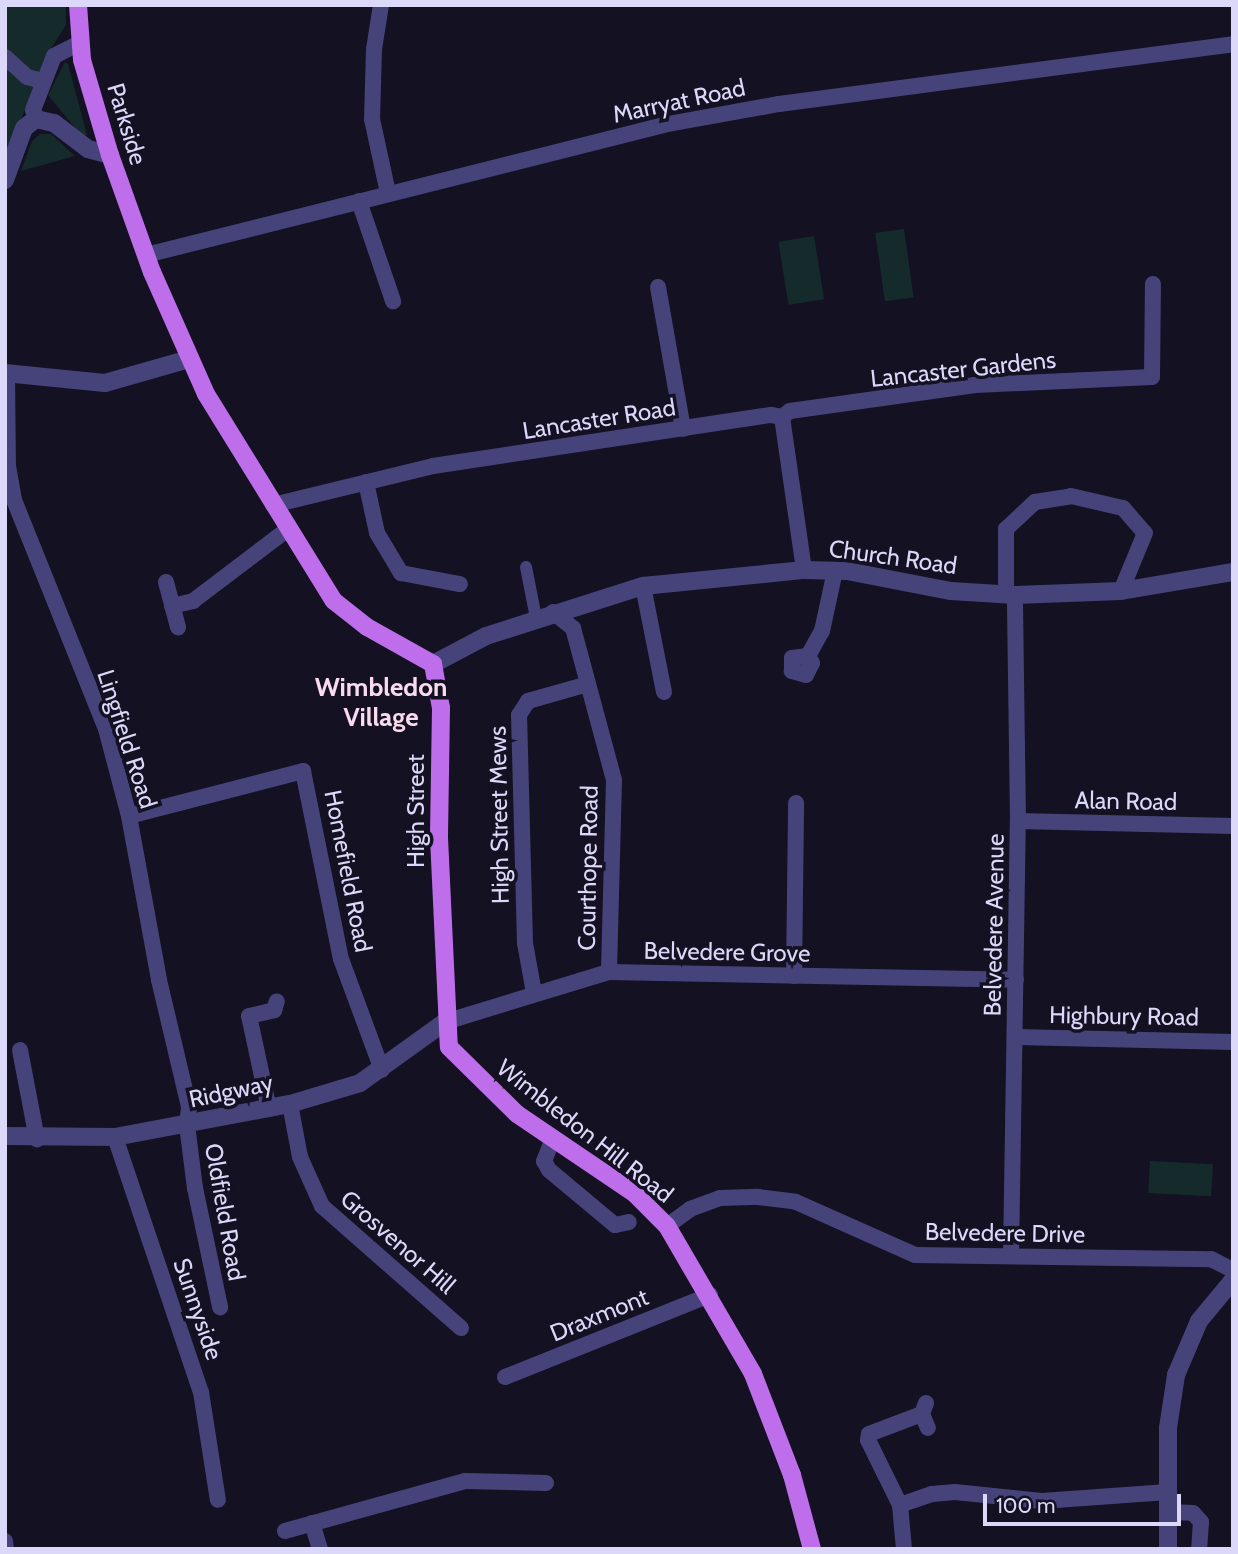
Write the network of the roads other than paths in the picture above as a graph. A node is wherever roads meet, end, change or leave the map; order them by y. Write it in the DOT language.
graph roads {
  1 [pos="78,5"];
  2 [pos="381,5"];
  3 [pos="79,43"];
  4 [pos="1233,44"];
  5 [pos="5,57"];
  6 [pos="43,81"];
  7 [pos="36,119"];
  8 [pos="110,155"];
  9 [pos="5,180"];
  10 [pos="388,193"];
  11 [pos="359,201"];
  12 [pos="146,255"];
  13 [pos="1153,284"];
  14 [pos="658,287"];
  15 [pos="393,300"];
  16 [pos="189,359"];
  17 [pos="6,374"];
  18 [pos="782,417"];
  19 [pos="683,429"];
  20 [pos="366,482"];
  21 [pos="273,505"];
  22 [pos="288,529"];
  23 [pos="526,567"];
  24 [pos="804,570"];
  25 [pos="835,571"];
  26 [pos="1233,572"];
  27 [pos="166,582"];
  28 [pos="460,584"];
  29 [pos="643,586"];
  30 [pos="1121,592"];
  31 [pos="1011,595"];
  32 [pos="172,606"];
  33 [pos="545,615"];
  34 [pos="178,627"];
  35 [pos="808,656"];
  36 [pos="433,664"];
  37 [pos="588,684"];
  38 [pos="664,692"];
  39 [pos="796,803"];
  40 [pos="129,816"];
  41 [pos="1018,821"];
  42 [pos="1233,826"];
  43 [pos="609,972"];
  44 [pos="794,976"];
  45 [pos="1016,981"];
  46 [pos="534,993"];
  47 [pos="277,1001"];
  48 [pos="445,1022"];
  49 [pos="1015,1037"];
  50 [pos="1233,1042"];
  51 [pos="20,1050"];
  52 [pos="382,1070"];
  53 [pos="290,1104"];
  54 [pos="269,1109"];
  55 [pos="187,1125"];
  56 [pos="5,1136"];
  57 [pos="115,1137"];
  58 [pos="553,1138"];
  59 [pos="37,1139"];
  60 [pos="629,1222"];
  61 [pos="667,1226"];
  62 [pos="1011,1256"];
  63 [pos="1233,1269"];
  64 [pos="1233,1280"];
  65 [pos="710,1296"];
  66 [pos="220,1307"];
  67 [pos="461,1328"];
  68 [pos="505,1377"];
  69 [pos="925,1415"];
  70 [pos="546,1483"];
  71 [pos="1168,1492"];
  72 [pos="218,1500"];
  73 [pos="900,1505"];
  74 [pos="1168,1512"];
  75 [pos="312,1524"];
  76 [pos="285,1531"];
  77 [pos="5,1541"];
  78 [pos="6,1549"];
  79 [pos="320,1549"];
  80 [pos="812,1549"];
  81 [pos="904,1549"];
  82 [pos="1168,1549"];
  83 [pos="1199,1549"];
  1 -- 3 [label="main road, Parkside"];
  2 -- 10 [label="street"];
  3 -- 6 [label="street"];
  3 -- 8 [label="main road, Parkside"];
  4 -- 10 [label="street, Marryat Road"];
  5 -- 6 [label="street"];
  6 -- 7 [label="street"];
  7 -- 8 [label="street"];
  7 -- 9 [label="street"];
  8 -- 12 [label="main road, Parkside"];
  10 -- 11 [label="street, Marryat Road"];
  11 -- 12 [label="street, Marryat Road"];
  11 -- 15 [label="street"];
  12 -- 16 [label="main road"];
  13 -- 18 [label="street, Lancaster Gardens"];
  14 -- 19 [label="street"];
  16 -- 17 [label="street"];
  16 -- 21 [label="main road"];
  17 -- 40 [label="street, Lingfield Road"];
  18 -- 19 [label="street, Lancaster Road"];
  18 -- 24 [label="street"];
  19 -- 20 [label="street, Lancaster Road"];
  20 -- 21 [label="street, Lancaster Road"];
  20 -- 28 [label="street"];
  21 -- 22 [label="main road"];
  22 -- 32 [label="street"];
  22 -- 36 [label="main road"];
  23 -- 33 [label="street"];
  24 -- 25 [label="street, Church Road"];
  24 -- 29 [label="street, Church Road"];
  25 -- 31 [label="street, Church Road"];
  25 -- 35 [label="street"];
  26 -- 30 [label="street, Church Road"];
  27 -- 32 [label="street"];
  29 -- 33 [label="street, Church Road"];
  29 -- 38 [label="street"];
  30 -- 31 [label="street, Church Road"];
  30 -- 31 [label="street"];
  31 -- 41 [label="street, Belvedere Avenue"];
  32 -- 34 [label="street"];
  33 -- 36 [label="street, Church Road"];
  33 -- 37 [label="street, Courthope Road"];
  36 -- 48 [label="main road, High Street"];
  37 -- 43 [label="street, Courthope Road"];
  37 -- 46 [label="street, High Street Mews"];
  39 -- 44 [label="street"];
  40 -- 52 [label="street, Homefield Road"];
  40 -- 55 [label="street, Lingfield Road"];
  41 -- 42 [label="street, Alan Road"];
  41 -- 45 [label="street, Belvedere Avenue"];
  43 -- 44 [label="street, Belvedere Grove"];
  43 -- 46 [label="street, Belvedere Grove"];
  44 -- 45 [label="street, Belvedere Grove"];
  45 -- 49 [label="street, Belvedere Avenue"];
  46 -- 48 [label="street, Belvedere Grove"];
  47 -- 54 [label="street"];
  48 -- 52 [label="street, Ridgway"];
  48 -- 58 [label="main road, Wimbledon Hill Road"];
  49 -- 50 [label="street, Highbury Road"];
  49 -- 62 [label="street, Belvedere Avenue"];
  51 -- 59 [label="street"];
  52 -- 53 [label="street, Ridgway"];
  53 -- 54 [label="street, Ridgway"];
  53 -- 67 [label="street, Grosvenor Hill"];
  54 -- 55 [label="street, Ridgway"];
  55 -- 57 [label="street, Ridgway"];
  55 -- 66 [label="street, Oldfield Road"];
  56 -- 59 [label="street, Ridgway"];
  57 -- 59 [label="street, Ridgway"];
  57 -- 72 [label="street, Sunnyside"];
  58 -- 60 [label="street"];
  58 -- 61 [label="main road, Wimbledon Hill Road"];
  61 -- 62 [label="street, Belvedere Drive"];
  61 -- 65 [label="main road, Wimbledon Hill Road"];
  62 -- 63 [label="street, Belvedere Drive"];
  64 -- 71 [label="street"];
  65 -- 68 [label="street, Draxmont"];
  65 -- 80 [label="main road, Wimbledon Hill Road"];
  69 -- 73 [label="street"];
  70 -- 75 [label="street"];
  71 -- 73 [label="street"];
  71 -- 74 [label="street"];
  73 -- 81 [label="street"];
  74 -- 82 [label="street"];
  74 -- 83 [label="street"];
  75 -- 76 [label="street"];
  75 -- 79 [label="street"];
  77 -- 78 [label="street"];
}
